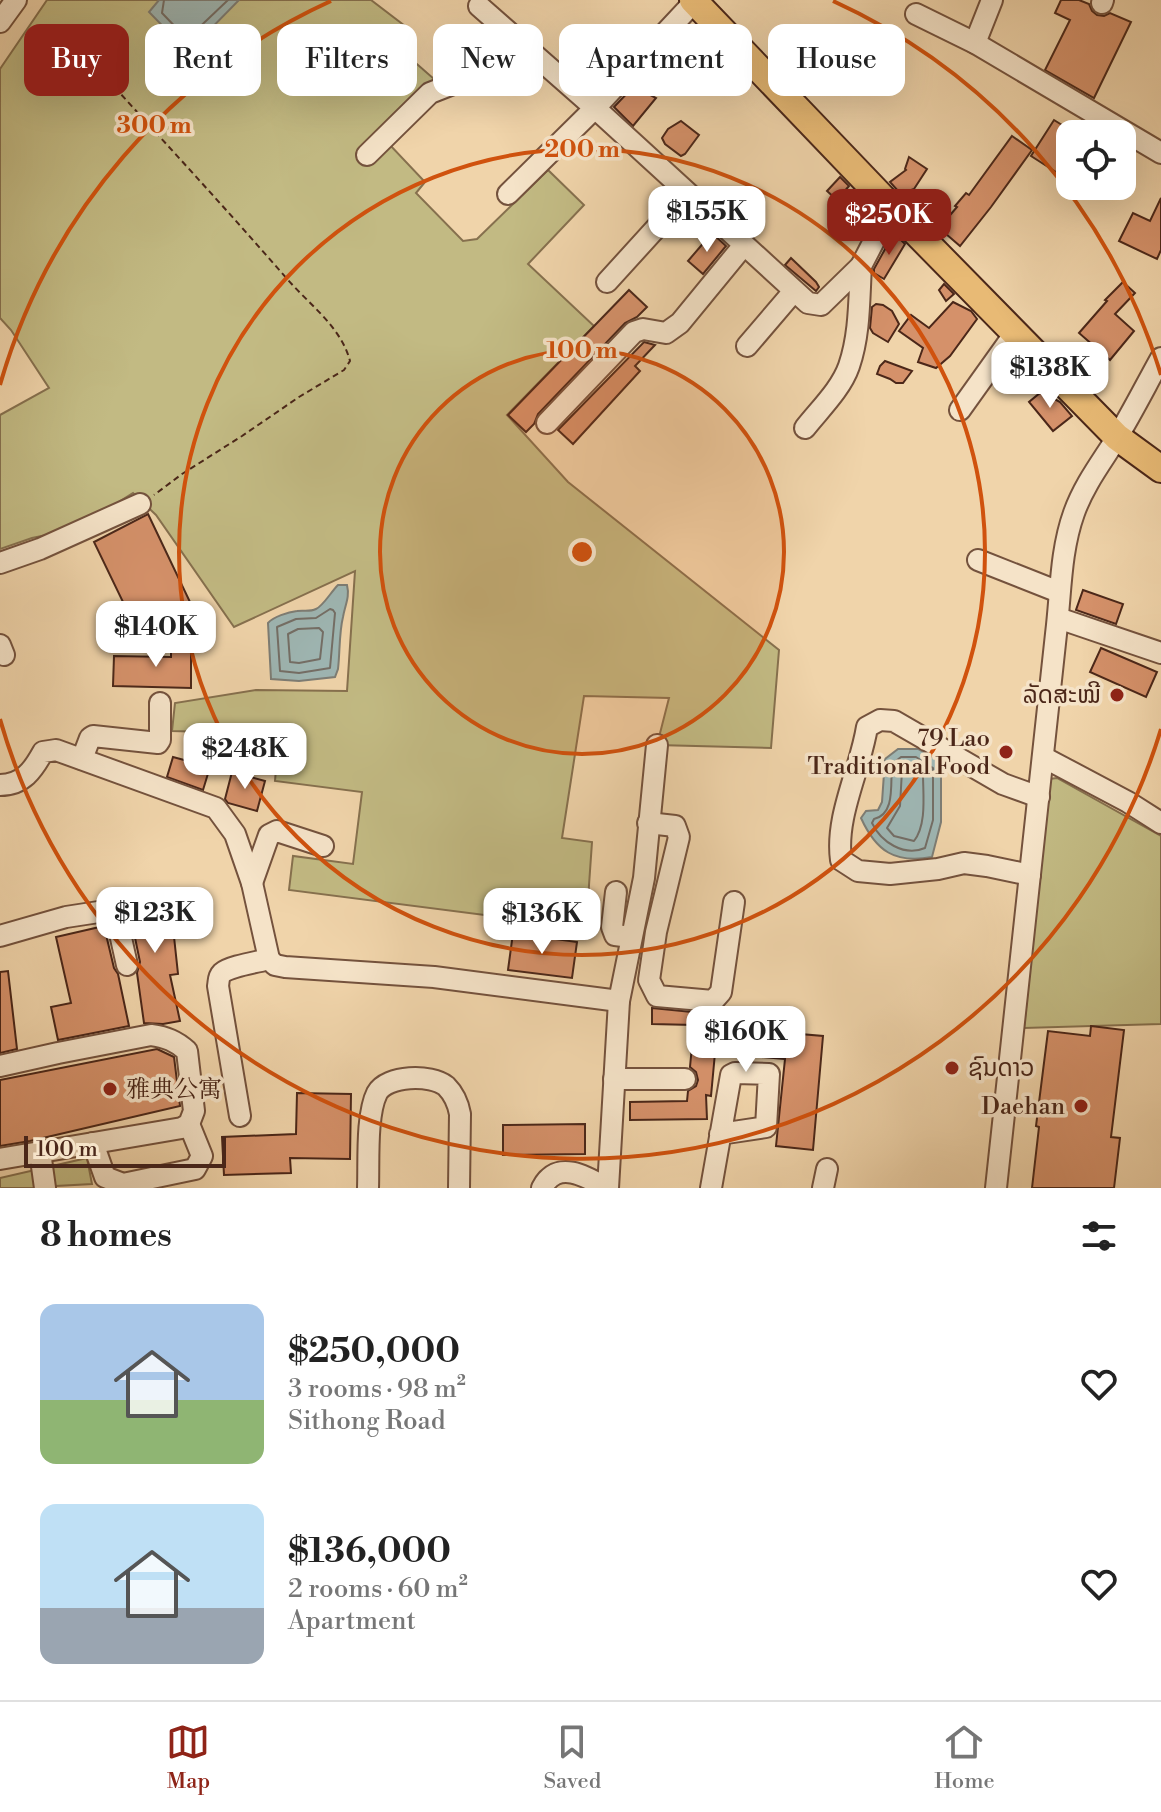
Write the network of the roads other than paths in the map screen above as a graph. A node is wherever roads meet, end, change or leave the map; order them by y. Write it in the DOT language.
graph roads {
  1 [pos="16,0"];
  2 [pos="695,0"];
  3 [pos="992,0"];
  4 [pos="479,6"];
  5 [pos="916,14"];
  6 [pos="0,22"];
  7 [pos="498,24"];
  8 [pos="975,43"];
  9 [pos="543,64"];
  10 [pos="433,92"];
  11 [pos="595,108"];
  12 [pos="1161,153"];
  13 [pos="367,155"];
  14 [pos="508,194"];
  15 [pos="687,194"];
  16 [pos="895,211"];
  17 [pos="744,245"];
  18 [pos="861,266"];
  19 [pos="607,282"];
  20 [pos="794,291"];
  21 [pos="1015,333"];
  22 [pos="747,346"];
  23 [pos="1161,358"];
  24 [pos="960,410"];
  25 [pos="547,423"];
  26 [pos="805,428"];
  27 [pos="1117,437"];
  28 [pos="1161,469"];
  29 [pos="140,504"];
  30 [pos="978,560"];
  31 [pos="0,563"];
  32 [pos="1059,592"];
  33 [pos="1057,626"];
  34 [pos="1161,653"];
  35 [pos="1161,662"];
  36 [pos="160,703"];
  37 [pos="657,745"];
  38 [pos="1043,757"];
  39 [pos="82,759"];
  40 [pos="0,785"];
  41 [pos="1039,797"];
  42 [pos="648,823"];
  43 [pos="1161,823"];
  44 [pos="323,846"];
  45 [pos="1030,875"];
  46 [pos="252,883"];
  47 [pos="616,892"];
  48 [pos="734,902"];
  49 [pos="0,936"];
  50 [pos="631,937"];
  51 [pos="269,959"];
  52 [pos="127,965"];
  53 [pos="619,1001"];
  54 [pos="0,1066"];
  55 [pos="614,1079"];
  56 [pos="685,1079"];
  57 [pos="240,1116"];
  58 [pos="189,1124"];
  59 [pos="720,1134"];
  60 [pos="93,1143"];
  61 [pos="40,1152"];
  62 [pos="0,1159"];
  63 [pos="45,1188"];
  64 [pos="368,1188"];
  65 [pos="459,1188"];
  66 [pos="542,1188"];
  67 [pos="607,1188"];
  68 [pos="711,1188"];
  69 [pos="996,1188"];
  1 -- 6 [label="street"];
  2 -- 11 [label="street"];
  2 -- 16 [label="main road"];
  3 -- 8 [label="street"];
  4 -- 7 [label="street"];
  5 -- 8 [label="street"];
  8 -- 12 [label="street"];
  9 -- 11 [label="street"];
  10 -- 13 [label="street"];
  11 -- 14 [label="street"];
  11 -- 15 [label="street"];
  15 -- 17 [label="street"];
  15 -- 19 [label="street"];
  16 -- 18 [label="street"];
  16 -- 21 [label="main road"];
  17 -- 20 [label="street"];
  17 -- 25 [label="street"];
  18 -- 20 [label="street"];
  18 -- 26 [label="street"];
  20 -- 22 [label="street"];
  21 -- 24 [label="street"];
  21 -- 27 [label="main road"];
  23 -- 27 [label="street"];
  27 -- 28 [label="main road"];
  27 -- 32 [label="street"];
  29 -- 31 [label="street"];
  30 -- 32 [label="street"];
  32 -- 33 [label="street"];
  33 -- 34 [label="street"];
  33 -- 35 [label="street"];
  33 -- 38 [label="street"];
  36 -- 39 [label="street"];
  37 -- 42 [label="street"];
  38 -- 41 [label="street"];
  38 -- 43 [label="street"];
  39 -- 40 [label="street"];
  39 -- 46 [label="street"];
  41 -- 45 [label="street"];
  41 -- 45 [label="street"];
  42 -- 48 [label="street"];
  42 -- 50 [label="street"];
  44 -- 46 [label="street"];
  45 -- 69 [label="street"];
  46 -- 51 [label="street"];
  47 -- 50 [label="street"];
  49 -- 52 [label="street"];
  50 -- 53 [label="street"];
  51 -- 53 [label="street"];
  51 -- 57 [label="street"];
  53 -- 55 [label="street"];
  54 -- 58 [label="street"];
  55 -- 56 [label="street"];
  55 -- 67 [label="street"];
  58 -- 60 [label="street"];
  58 -- 60 [label="street"];
  59 -- 68 [label="street"];
  60 -- 61 [label="street"];
  61 -- 62 [label="street"];
  61 -- 63 [label="street"];
  64 -- 65 [label="street"];
  66 -- 67 [label="street"];
}
